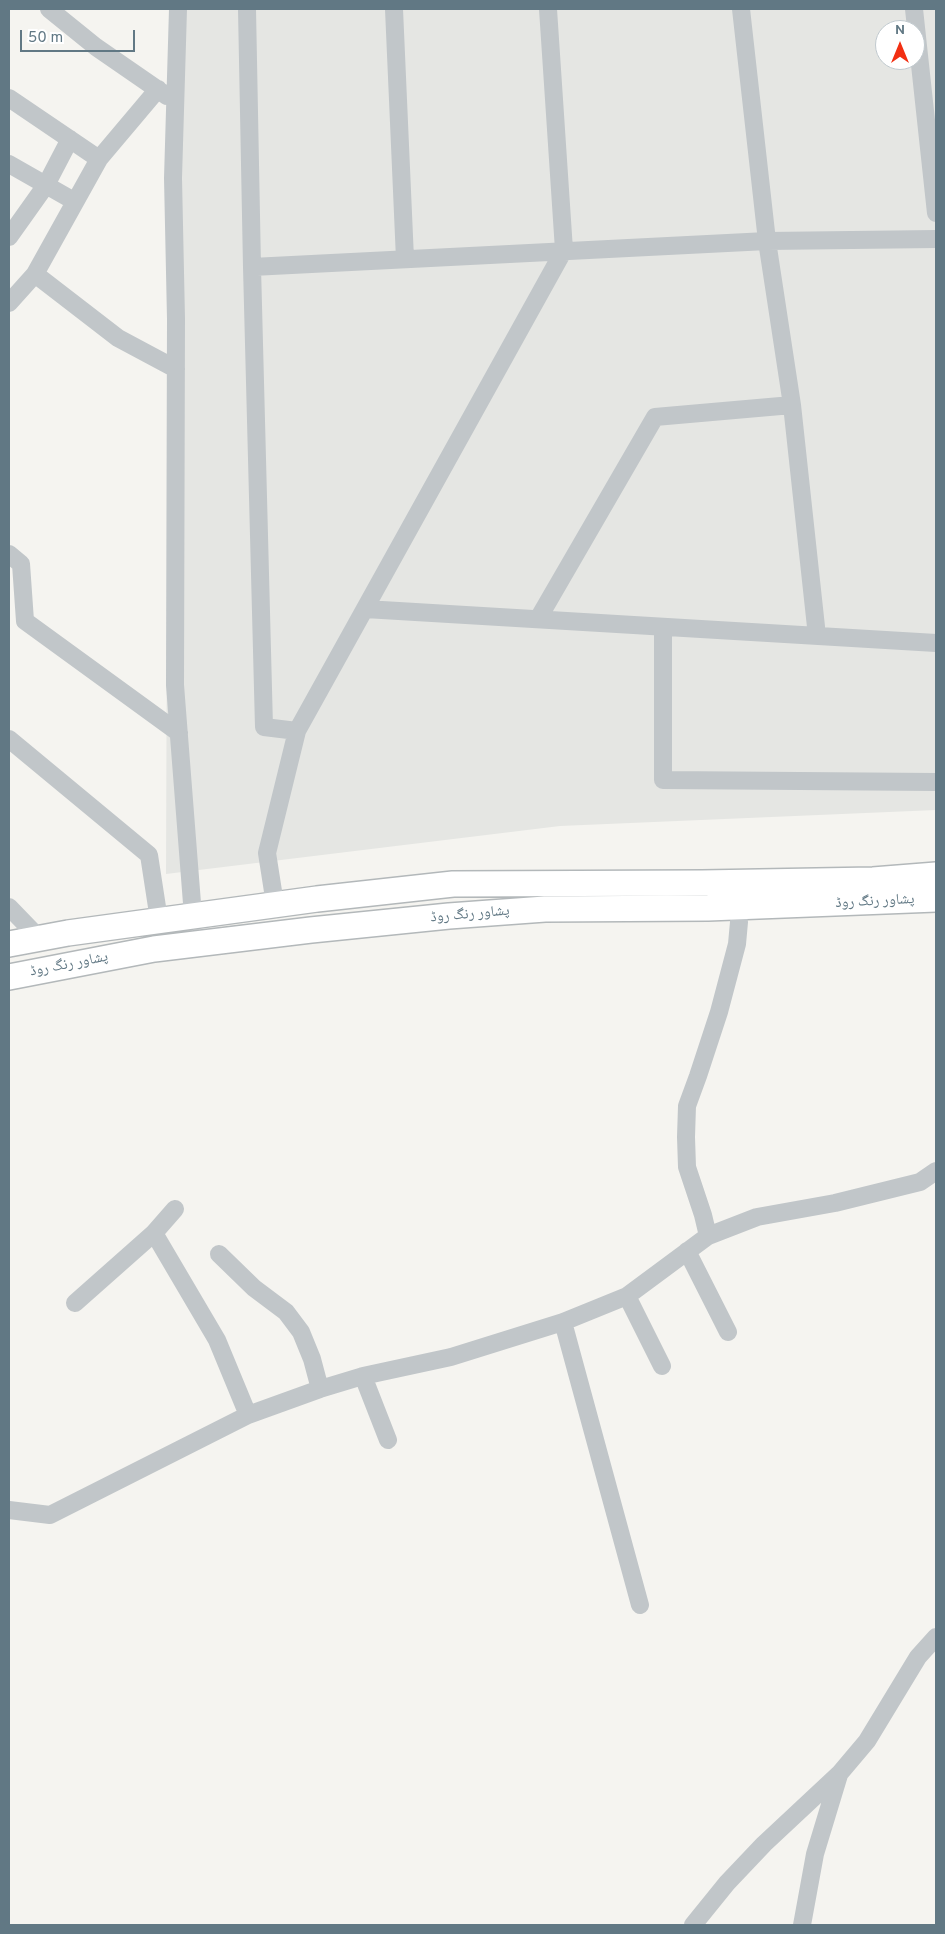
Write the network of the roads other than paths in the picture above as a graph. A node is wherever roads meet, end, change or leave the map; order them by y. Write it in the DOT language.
graph roads {
  1 [pos="49,9"];
  2 [pos="178,9"];
  3 [pos="247,9"];
  4 [pos="394,9"];
  5 [pos="548,9"];
  6 [pos="741,9"];
  7 [pos="914,9"];
  8 [pos="158,89"];
  9 [pos="9,98"];
  10 [pos="175,102"];
  11 [pos="70,139"];
  12 [pos="99,159"];
  13 [pos="9,164"];
  14 [pos="46,185"];
  15 [pos="74,201"];
  16 [pos="936,213"];
  17 [pos="9,237"];
  18 [pos="936,239"];
  19 [pos="767,241"];
  20 [pos="564,250"];
  21 [pos="405,259"];
  22 [pos="252,267"];
  23 [pos="35,274"];
  24 [pos="9,303"];
  25 [pos="176,369"];
  26 [pos="792,405"];
  27 [pos="9,554"];
  28 [pos="365,609"];
  29 [pos="538,619"];
  30 [pos="663,627"];
  31 [pos="817,636"];
  32 [pos="936,643"];
  33 [pos="298,731"];
  34 [pos="179,733"];
  35 [pos="9,739"];
  36 [pos="936,782"];
  37 [pos="936,859"];
  38 [pos="936,875"];
  39 [pos="702,883"];
  40 [pos="872,891"];
  41 [pos="936,899"];
  42 [pos="275,904"];
  43 [pos="9,908"];
  44 [pos="708,908"];
  45 [pos="936,915"];
  46 [pos="193,916"];
  47 [pos="159,920"];
  48 [pos="739,922"];
  49 [pos="39,938"];
  50 [pos="9,944"];
  51 [pos="9,977"];
  52 [pos="936,1171"];
  53 [pos="175,1209"];
  54 [pos="154,1233"];
  55 [pos="708,1236"];
  56 [pos="687,1251"];
  57 [pos="219,1254"];
  58 [pos="627,1296"];
  59 [pos="75,1303"];
  60 [pos="563,1322"];
  61 [pos="728,1332"];
  62 [pos="662,1366"];
  63 [pos="363,1376"];
  64 [pos="320,1389"];
  65 [pos="248,1415"];
  66 [pos="388,1440"];
  67 [pos="9,1510"];
  68 [pos="640,1605"];
  69 [pos="936,1637"];
  70 [pos="840,1772"];
  71 [pos="693,1925"];
  72 [pos="802,1925"];
  1 -- 8 [label="street"];
  2 -- 10 [label="street"];
  3 -- 22 [label="street"];
  4 -- 21 [label="street"];
  5 -- 20 [label="street"];
  6 -- 19 [label="street"];
  7 -- 16 [label="street"];
  8 -- 10 [label="street"];
  8 -- 12 [label="street"];
  9 -- 11 [label="street"];
  10 -- 25 [label="street"];
  11 -- 12 [label="street"];
  11 -- 14 [label="street"];
  12 -- 15 [label="street"];
  13 -- 14 [label="street"];
  14 -- 15 [label="street"];
  14 -- 17 [label="street"];
  15 -- 23 [label="street"];
  18 -- 19 [label="street"];
  19 -- 20 [label="street"];
  19 -- 26 [label="street"];
  20 -- 21 [label="street"];
  20 -- 28 [label="street"];
  21 -- 22 [label="street"];
  22 -- 33 [label="street"];
  23 -- 24 [label="street"];
  23 -- 25 [label="street"];
  25 -- 34 [label="street"];
  26 -- 29 [label="street"];
  26 -- 31 [label="street"];
  27 -- 34 [label="street"];
  28 -- 29 [label="street"];
  28 -- 33 [label="street"];
  29 -- 30 [label="street"];
  30 -- 31 [label="street"];
  30 -- 36 [label="street"];
  31 -- 32 [label="street"];
  33 -- 42 [label="street"];
  34 -- 46 [label="street"];
  35 -- 47 [label="street"];
  37 -- 39 [label="highway"];
  38 -- 40 [label="highway, پشاور رنگ روڈ"];
  39 -- 40 [label="highway, پشاور رنگ روڈ"];
  39 -- 42 [label="highway, پشاور رنگ روڈ"];
  40 -- 41 [label="highway, پشاور رنگ روڈ"];
  40 -- 44 [label="highway, پشاور رنگ روڈ"];
  42 -- 46 [label="highway, پشاور رنگ روڈ"];
  43 -- 49 [label="street"];
  44 -- 48 [label="highway"];
  44 -- 51 [label="highway, پشاور رنگ روڈ"];
  45 -- 48 [label="highway"];
  46 -- 47 [label="highway, پشاور رنگ روڈ"];
  47 -- 49 [label="highway, پشاور رنگ روڈ"];
  48 -- 55 [label="street"];
  49 -- 50 [label="highway, پشاور رنگ روڈ"];
  52 -- 55 [label="street"];
  53 -- 54 [label="street"];
  54 -- 59 [label="street"];
  54 -- 65 [label="street"];
  55 -- 56 [label="street"];
  56 -- 58 [label="street"];
  56 -- 61 [label="street"];
  57 -- 64 [label="street"];
  58 -- 60 [label="street"];
  58 -- 62 [label="street"];
  60 -- 63 [label="street"];
  60 -- 68 [label="street"];
  63 -- 64 [label="street"];
  63 -- 66 [label="street"];
  64 -- 65 [label="street"];
  65 -- 67 [label="street"];
  69 -- 70 [label="street"];
  70 -- 71 [label="street"];
  70 -- 72 [label="street"];
}
